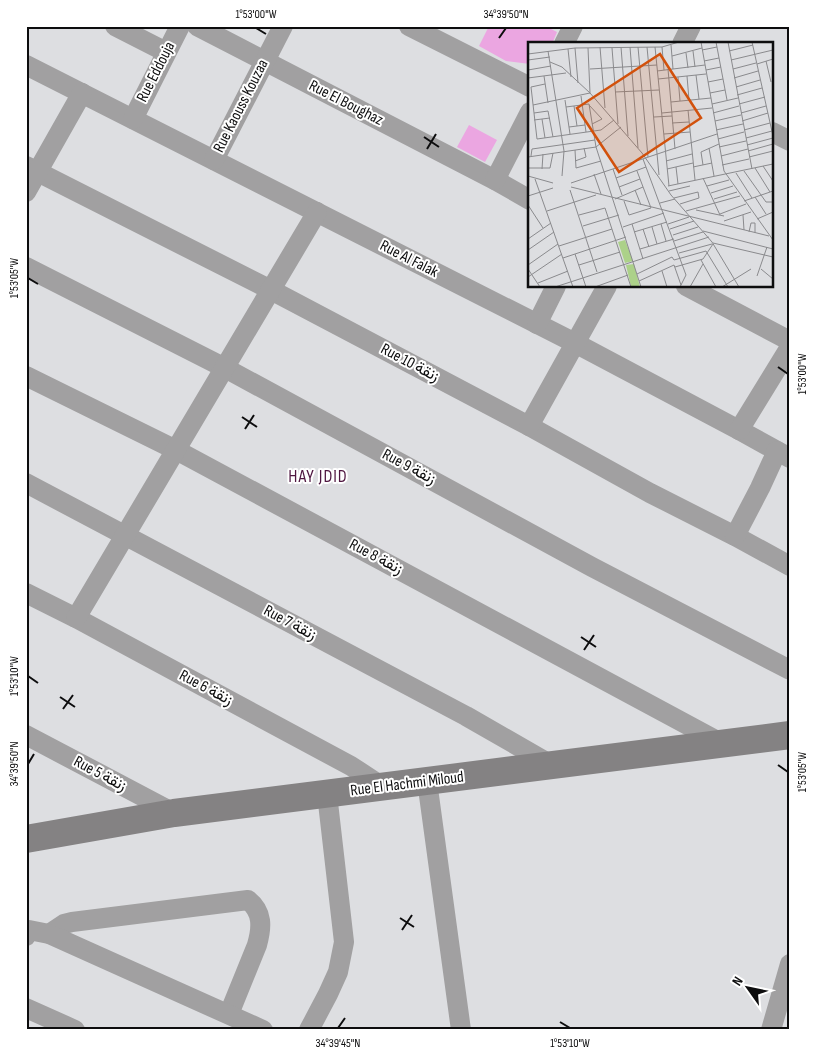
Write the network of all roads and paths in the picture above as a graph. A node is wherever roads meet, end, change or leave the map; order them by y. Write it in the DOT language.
graph roads {
  1 [pos="115,26"];
  2 [pos="180,26"];
  3 [pos="197,26"];
  4 [pos="283,26"];
  5 [pos="409,26"];
  6 [pos="573,26"];
  7 [pos="691,26"];
  8 [pos="565,42"];
  9 [pos="683,42"];
  10 [pos="166,52"];
  11 [pos="265,61"];
  12 [pos="26,64"];
  13 [pos="528,86"];
  14 [pos="82,93"];
  15 [pos="528,116"];
  16 [pos="133,119"];
  17 [pos="214,160"];
  18 [pos="32,169"];
  19 [pos="495,180"];
  20 [pos="26,192"];
  21 [pos="528,199"];
  22 [pos="317,212"];
  23 [pos="26,267"];
  24 [pos="555,288"];
  25 [pos="606,288"];
  26 [pos="693,288"];
  27 [pos="271,290"];
  28 [pos="537,324"];
  29 [pos="790,340"];
  30 [pos="574,344"];
  31 [pos="790,348"];
  32 [pos="225,368"];
  33 [pos="26,376"];
  34 [pos="529,426"];
  35 [pos="739,430"];
  36 [pos="176,450"];
  37 [pos="783,455"];
  38 [pos="26,482"];
  39 [pos="126,535"];
  40 [pos="735,536"];
  41 [pos="790,566"];
  42 [pos="26,593"];
  43 [pos="76,618"];
  44 [pos="790,670"];
  45 [pos="26,735"];
  46 [pos="790,735"];
  47 [pos="723,744"];
  48 [pos="553,766"];
  49 [pos="428,780"];
  50 [pos="383,787"];
  51 [pos="327,794"];
  52 [pos="174,813"];
  53 [pos="26,839"];
  54 [pos="48,934"];
  55 [pos="26,936"];
  56 [pos="790,964"];
  57 [pos="26,1008"];
  58 [pos="229,1014"];
  59 [pos="75,1030"];
  60 [pos="263,1030"];
  61 [pos="309,1030"];
  62 [pos="461,1030"];
  63 [pos="771,1030"];
  1 -- 10 [label="street"];
  2 -- 10 [label="street, Rue Eddouja"];
  3 -- 11 [label="street, Rue El Boughaz"];
  4 -- 11 [label="street, Rue Kaouss Kouzaa"];
  5 -- 13 [label="street"];
  6 -- 8 [label="street"];
  7 -- 9 [label="street"];
  10 -- 16 [label="street, Rue Eddouja"];
  11 -- 17 [label="street, Rue Kaouss Kouzaa"];
  11 -- 19 [label="street, Rue El Boughaz"];
  12 -- 14 [label="street, Rue Al Falak"];
  14 -- 16 [label="street, Rue Al Falak"];
  14 -- 18 [label="street"];
  15 -- 19 [label="street"];
  16 -- 17 [label="street, Rue Al Falak"];
  17 -- 22 [label="street, Rue Al Falak"];
  18 -- 20 [label="street"];
  18 -- 27 [label="street, Rue 10 زنقة"];
  19 -- 21 [label="street, Rue El Boughaz"];
  22 -- 27 [label="street"];
  22 -- 28 [label="street, Rue Al Falak"];
  23 -- 32 [label="street, Rue 9 زنقة"];
  24 -- 28 [label="street"];
  25 -- 30 [label="street"];
  26 -- 29 [label="street"];
  27 -- 32 [label="street"];
  27 -- 34 [label="street, Rue 10 زنقة"];
  28 -- 30 [label="street, Rue Al Falak"];
  30 -- 34 [label="street"];
  30 -- 35 [label="street, Rue Al Falak"];
  31 -- 35 [label="street"];
  32 -- 36 [label="street"];
  32 -- 44 [label="street, Rue 9 زنقة"];
  33 -- 36 [label="street, Rue 8 زنقة"];
  34 -- 40 [label="street, Rue 10 زنقة"];
  35 -- 37 [label="street, Rue Al Falak"];
  36 -- 39 [label="street"];
  36 -- 47 [label="street, Rue 8 زنقة"];
  37 -- 40 [label="street"];
  38 -- 39 [label="street, Rue 7 زنقة"];
  39 -- 43 [label="street"];
  39 -- 48 [label="street, Rue 7 زنقة"];
  40 -- 41 [label="street, Rue 10 زنقة"];
  42 -- 43 [label="street, Rue 6 زنقة"];
  43 -- 50 [label="street, Rue 6 زنقة"];
  45 -- 52 [label="street, Rue 5 زنقة"];
  46 -- 47 [label="street, Rue El Hachmi Miloud"];
  47 -- 48 [label="street, Rue El Hachmi Miloud"];
  48 -- 49 [label="street, Rue El Hachmi Miloud"];
  49 -- 50 [label="street, Rue El Hachmi Miloud"];
  49 -- 62 [label="street"];
  50 -- 51 [label="street, Rue El Hachmi Miloud"];
  51 -- 52 [label="street, Rue El Hachmi Miloud"];
  51 -- 61 [label="street"];
  52 -- 53 [label="street, Rue El Hachmi Miloud"];
  54 -- 55 [label="street"];
  54 -- 58 [label="street"];
  54 -- 58 [label="street"];
  56 -- 63 [label="street"];
  57 -- 59 [label="street"];
  58 -- 60 [label="street"];
}
